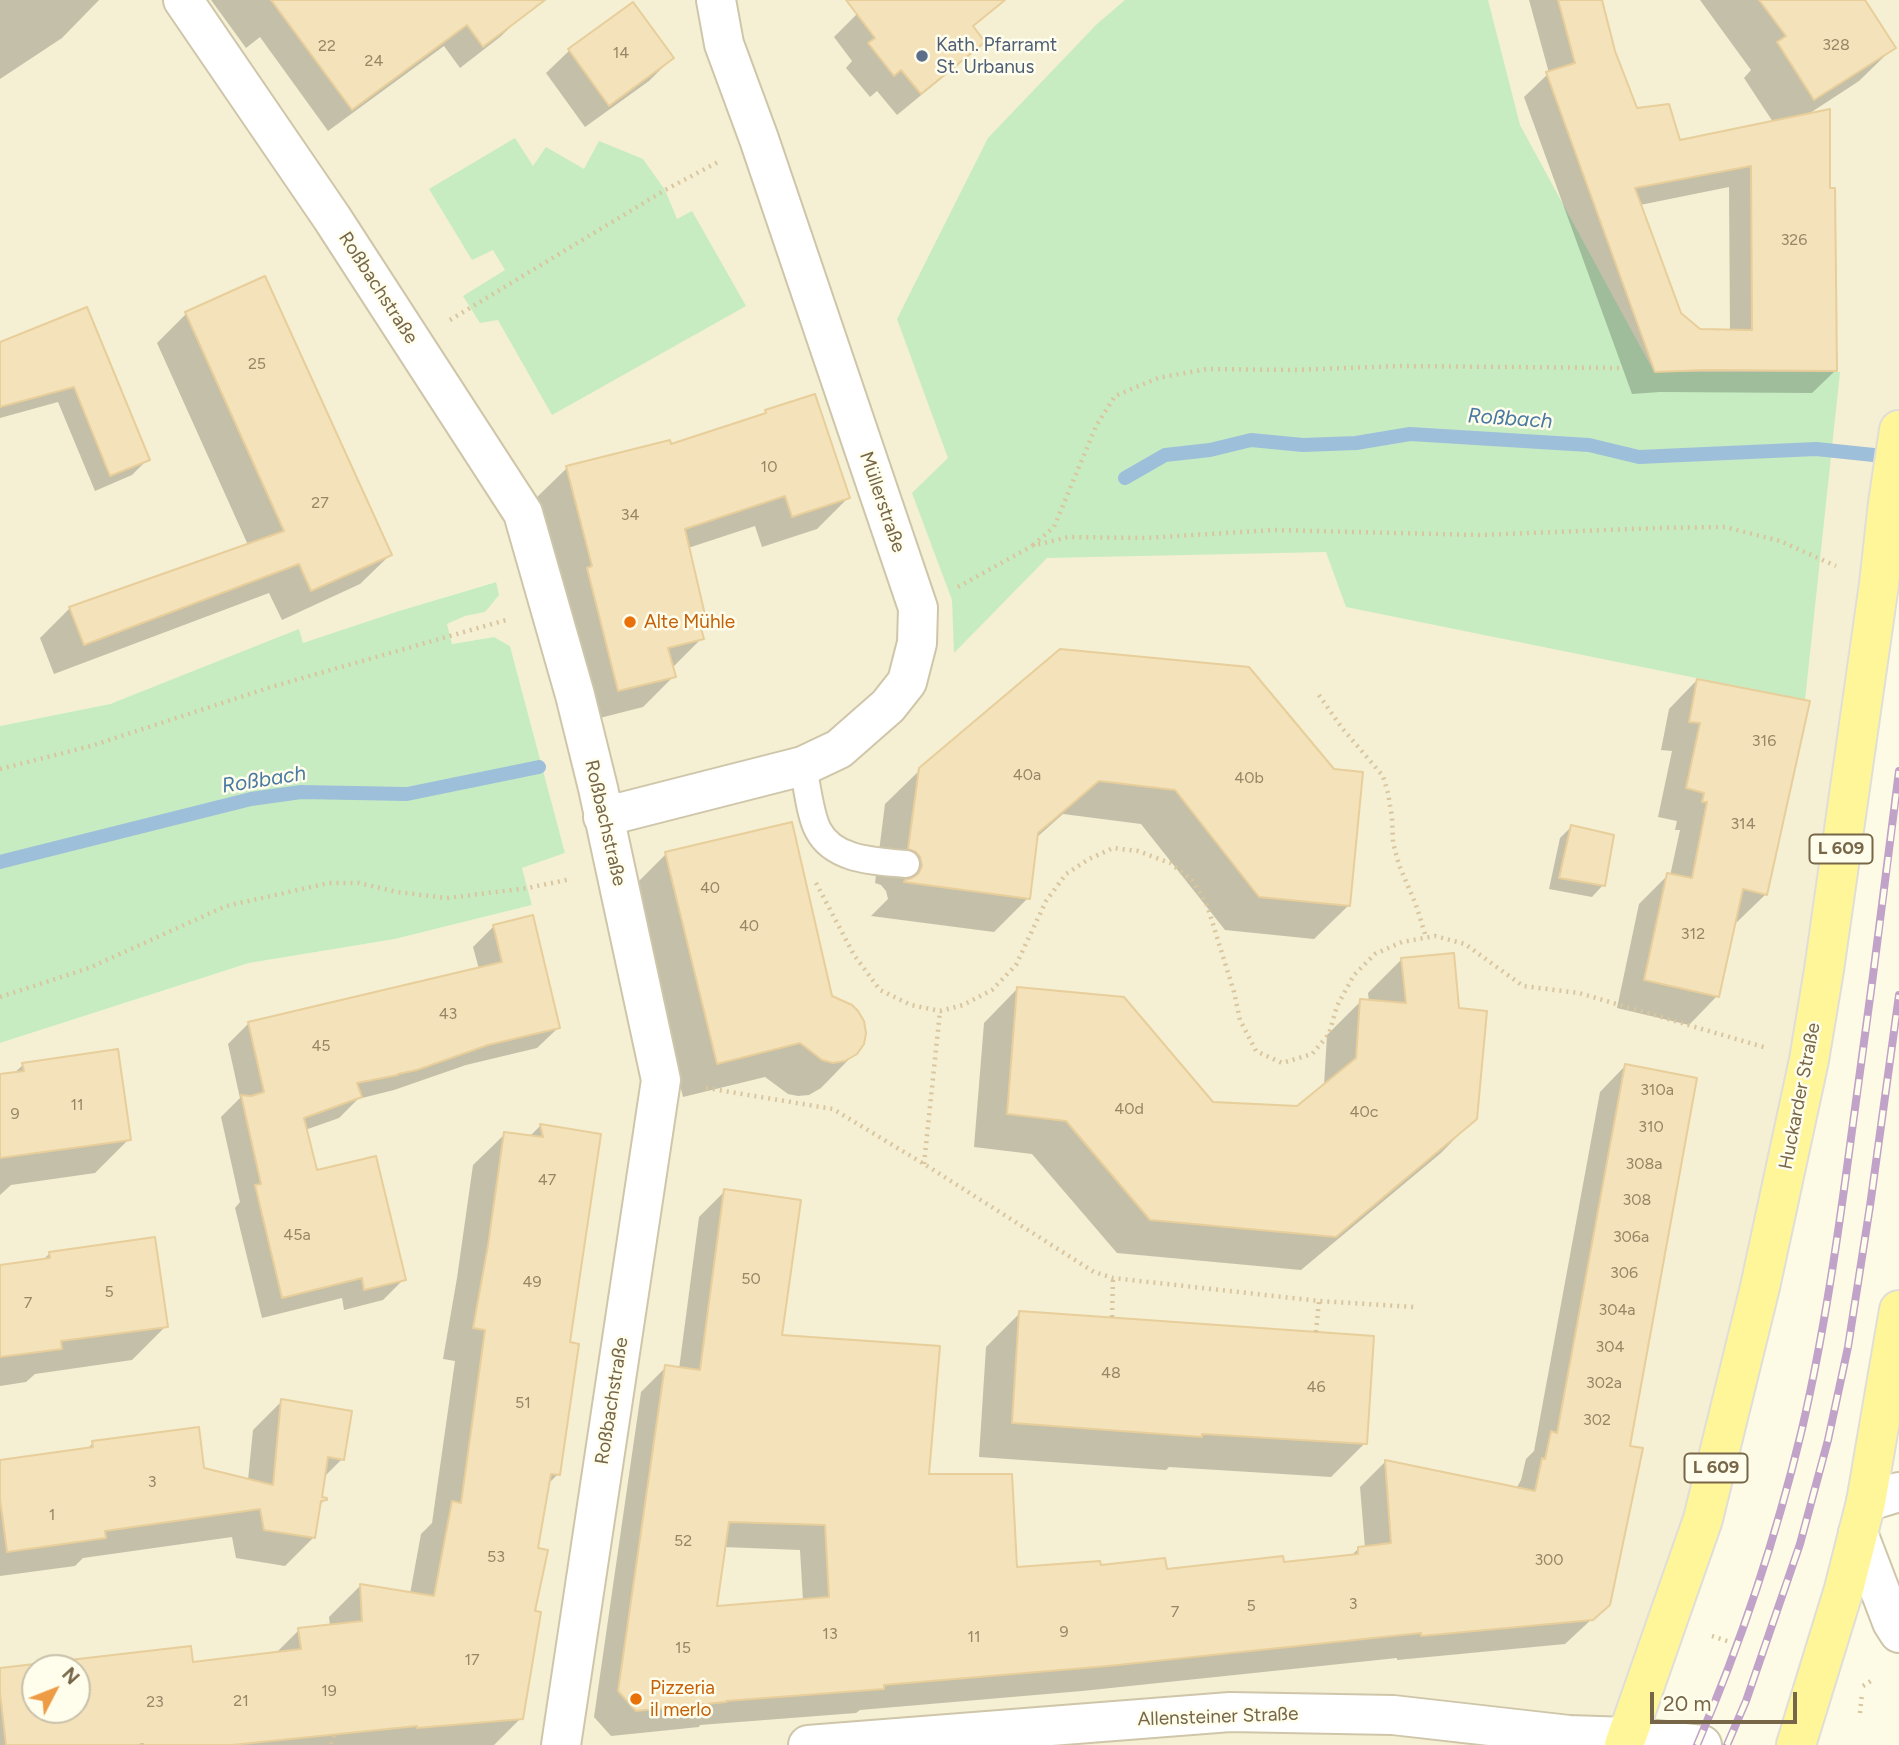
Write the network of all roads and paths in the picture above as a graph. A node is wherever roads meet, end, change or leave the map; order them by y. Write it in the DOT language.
graph roads {
  1 [pos="183,0"];
  2 [pos="716,0"];
  3 [pos="727,156"];
  4 [pos="447,322"];
  5 [pos="1621,368"];
  6 [pos="1899,430"];
  7 [pos="1032,545"];
  8 [pos="1879,584"];
  9 [pos="918,608"];
  10 [pos="551,609"];
  11 [pos="1318,695"];
  12 [pos="803,766"];
  13 [pos="0,769"];
  14 [pos="604,817"];
  15 [pos="906,864"];
  16 [pos="615,870"];
  17 [pos="815,880"];
  18 [pos="1426,937"];
  19 [pos="0,997"];
  20 [pos="940,1011"];
  21 [pos="1809,1060"];
  22 [pos="661,1080"];
  23 [pos="924,1164"];
  24 [pos="1113,1278"];
  25 [pos="1319,1301"];
  26 [pos="1414,1307"];
  27 [pos="1899,1310"];
  28 [pos="1112,1317"];
  29 [pos="1316,1332"];
  30 [pos="1874,1509"];
  31 [pos="1899,1633"];
  32 [pos="1712,1636"];
  33 [pos="1730,1642"];
  34 [pos="1874,1679"];
  35 [pos="1860,1713"];
  36 [pos="334,1735"];
  37 [pos="1626,1741"];
  38 [pos="331,1744"];
  39 [pos="561,1745"];
  40 [pos="808,1745"];
  41 [pos="1702,1745"];
  42 [pos="1796,1745"];
  1 -- 10 [label="street, Roßbachstraße"];
  2 -- 9 [label="street, Müllerstraße"];
  3 -- 4 [label="path"];
  5 -- 7 [label="path"];
  6 -- 8 [label="main road, Huckarder Straße / L 609"];
  7 -- 8 [label="path"];
  7 -- 9 [label="path"];
  8 -- 21 [label="main road, Huckarder Straße / L 609"];
  9 -- 12 [label="street, Müllerstraße"];
  10 -- 13 [label="path"];
  10 -- 14 [label="street, Roßbachstraße"];
  11 -- 18 [label="path"];
  12 -- 14 [label="street, Müllerstraße"];
  12 -- 15 [label="lane"];
  14 -- 16 [label="street, Roßbachstraße"];
  16 -- 19 [label="path"];
  16 -- 22 [label="street, Roßbachstraße"];
  17 -- 20 [label="path"];
  18 -- 20 [label="path"];
  18 -- 21 [label="path"];
  20 -- 23 [label="path"];
  21 -- 37 [label="main road, Huckarder Straße / L 609"];
  22 -- 23 [label="path"];
  22 -- 39 [label="street, Roßbachstraße"];
  23 -- 24 [label="path"];
  24 -- 25 [label="path"];
  24 -- 28 [label="path"];
  25 -- 26 [label="path"];
  25 -- 29 [label="path"];
  27 -- 30 [label="main road"];
  30 -- 31 [label="street"];
  30 -- 42 [label="main road"];
  32 -- 33 [label="path"];
  34 -- 35 [label="path"];
  36 -- 38 [label="path"];
  37 -- 40 [label="street, Allensteiner Straße"];
  37 -- 41 [label="street, Allensteiner Straße"];
}
